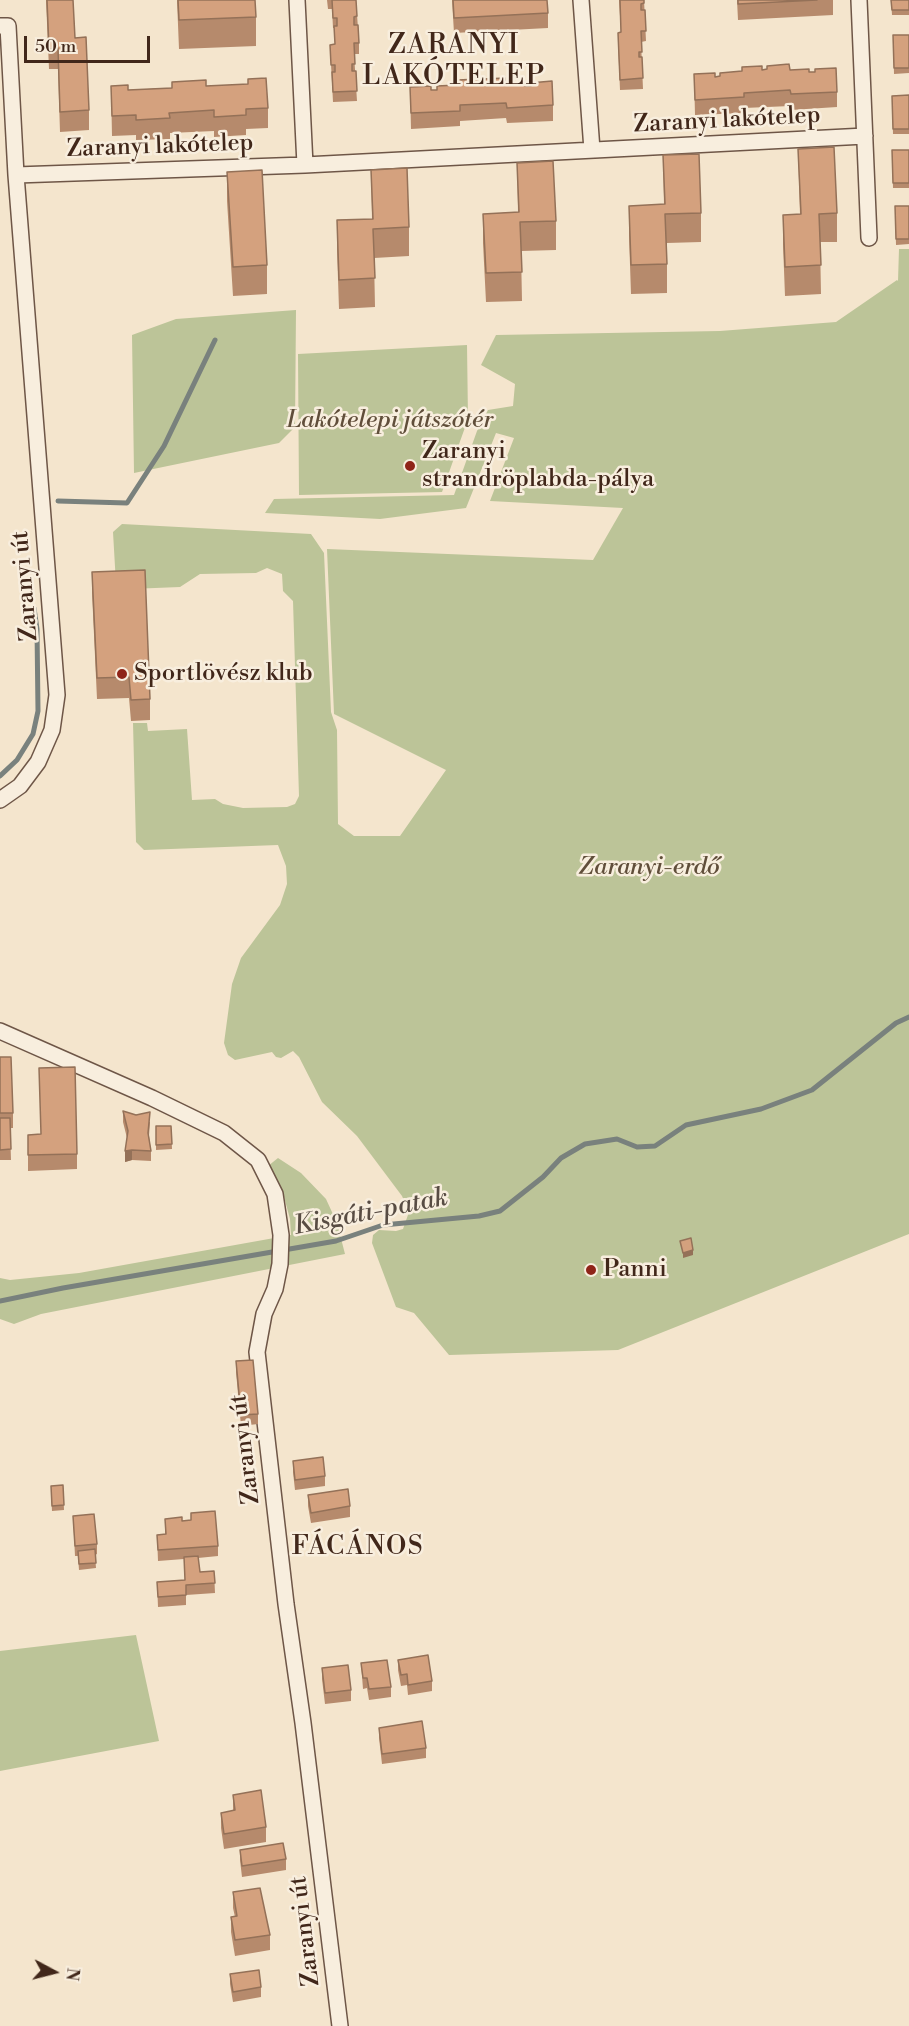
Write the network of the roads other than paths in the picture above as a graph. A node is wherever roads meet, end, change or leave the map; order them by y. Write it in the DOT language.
graph roads {
  1 [pos="297,0"];
  2 [pos="581,0"];
  3 [pos="859,0"];
  4 [pos="4,26"];
  5 [pos="865,136"];
  6 [pos="592,150"];
  7 [pos="305,165"];
  8 [pos="16,175"];
  9 [pos="869,238"];
  10 [pos="0,800"];
  11 [pos="0,1031"];
  12 [pos="340,2026"];
  1 -- 7 [label="street"];
  2 -- 6 [label="street"];
  3 -- 5 [label="street"];
  4 -- 8 [label="street, Zaranyi út"];
  5 -- 6 [label="street, Zaranyi lakótelep"];
  5 -- 9 [label="street"];
  6 -- 7 [label="street, Zaranyi lakótelep"];
  7 -- 8 [label="street, Zaranyi lakótelep"];
  8 -- 10 [label="street, Zaranyi út"];
  11 -- 12 [label="street, Zaranyi út"];
}
